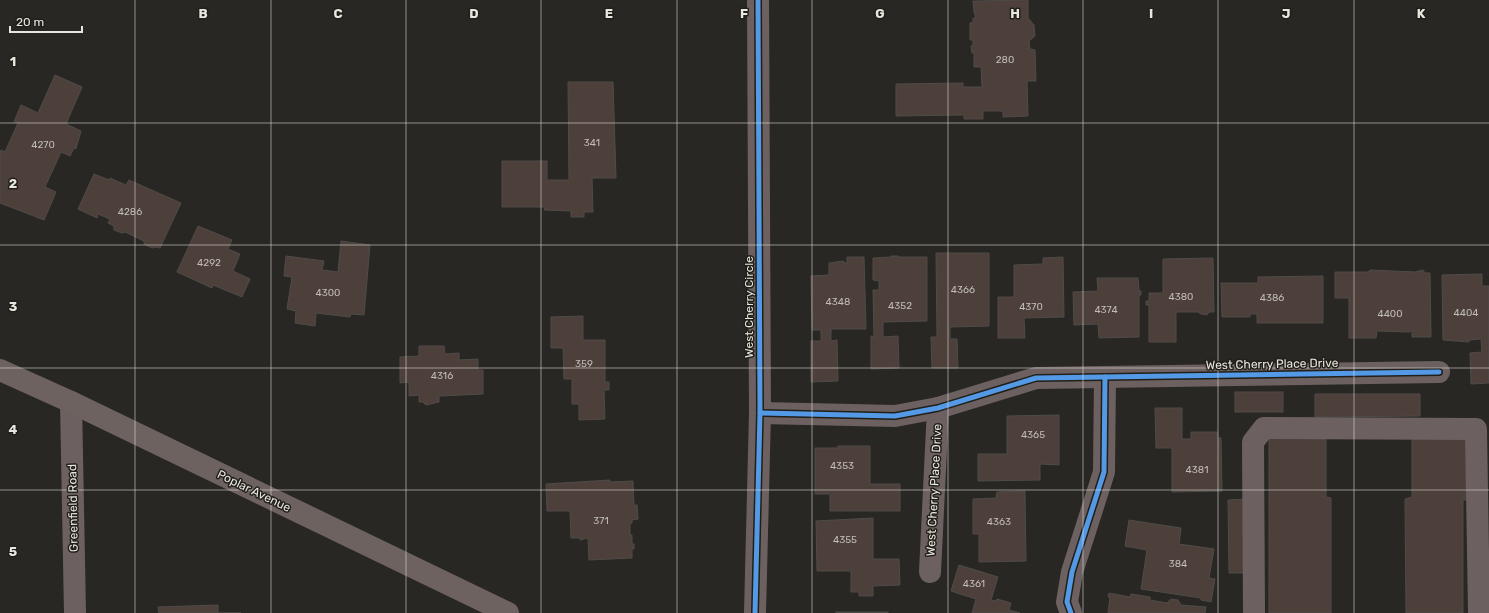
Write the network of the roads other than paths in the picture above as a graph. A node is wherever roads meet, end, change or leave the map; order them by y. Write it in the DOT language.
graph roads {
  1 [pos="758,0"];
  2 [pos="0,370"];
  3 [pos="1439,372"];
  4 [pos="1105,377"];
  5 [pos="71,402"];
  6 [pos="938,408"];
  7 [pos="760,414"];
  8 [pos="930,572"];
  9 [pos="75,613"];
  10 [pos="508,613"];
  11 [pos="755,613"];
  12 [pos="1071,613"];
  13 [pos="1254,613"];
  14 [pos="1479,613"];
  1 -- 7 [label="street, West Cherry Circle"];
  2 -- 5 [label="main road, Poplar Avenue"];
  3 -- 4 [label="street, West Cherry Place Drive"];
  4 -- 6 [label="street, West Cherry Place Drive"];
  4 -- 12 [label="street"];
  5 -- 9 [label="street, Greenfield Road"];
  5 -- 10 [label="main road, Poplar Avenue"];
  6 -- 7 [label="street, West Cherry Place Drive"];
  6 -- 8 [label="street, West Cherry Place Drive"];
  7 -- 11 [label="street, West Cherry Circle"];
  13 -- 14 [label="street"];
}
